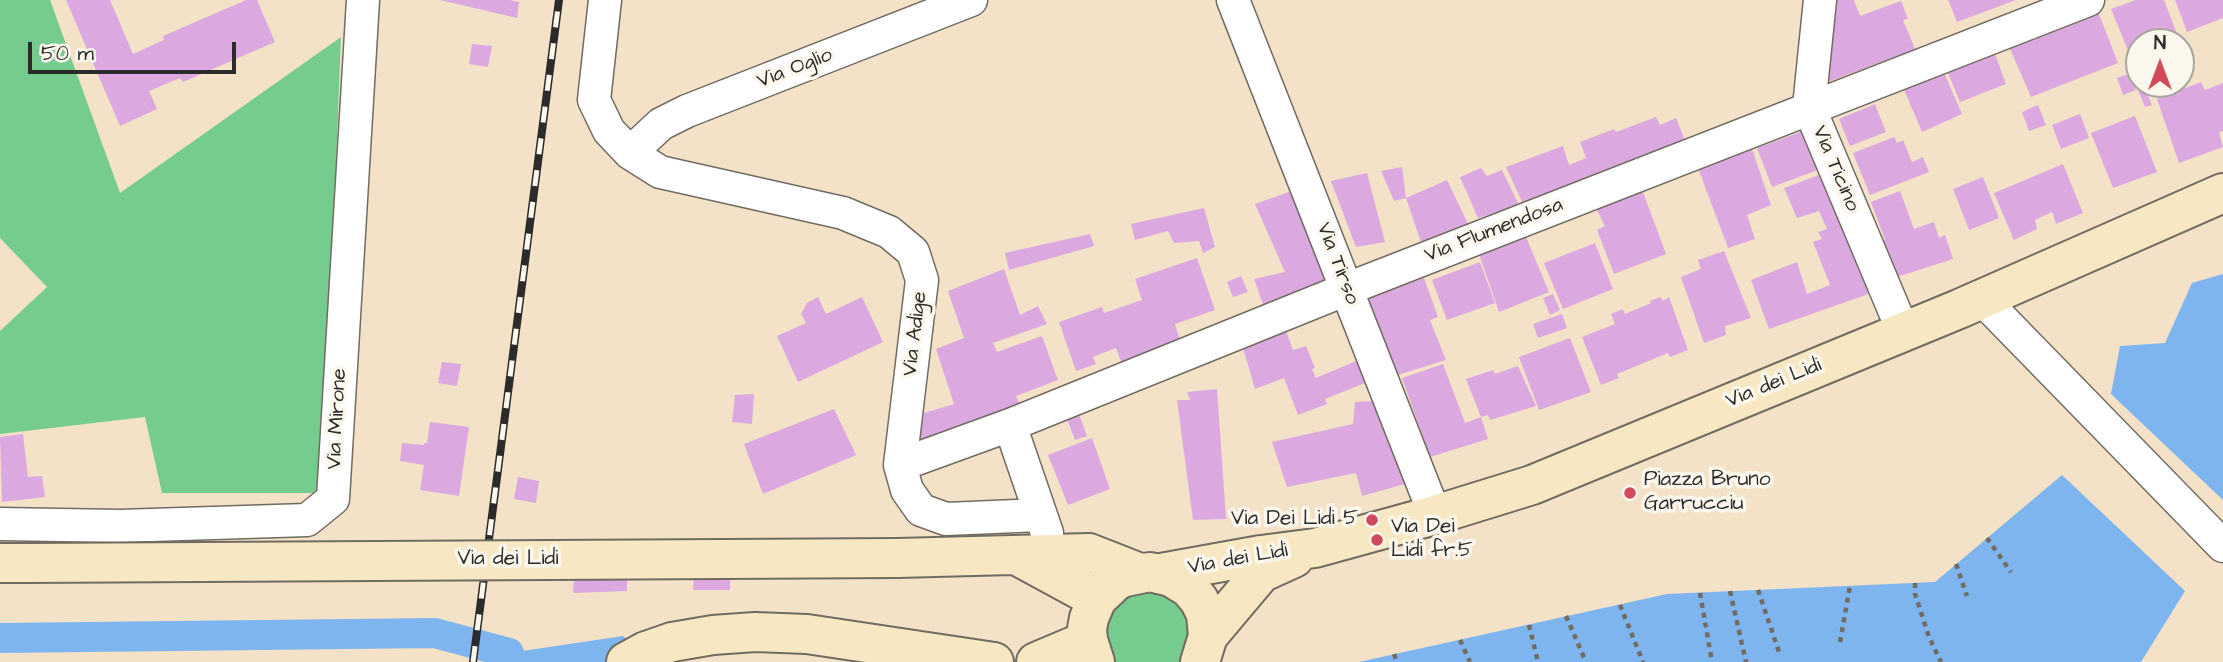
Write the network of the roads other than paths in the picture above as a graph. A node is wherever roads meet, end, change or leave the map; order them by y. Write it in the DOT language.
graph roads {
  1 [pos="363,0"];
  2 [pos="605,0"];
  3 [pos="971,0"];
  4 [pos="1820,0"];
  5 [pos="2088,0"];
  6 [pos="1236,4"];
  7 [pos="1809,107"];
  8 [pos="630,153"];
  9 [pos="2223,193"];
  10 [pos="1347,289"];
  11 [pos="1990,295"];
  12 [pos="1903,331"];
  13 [pos="1010,425"];
  14 [pos="900,465"];
  15 [pos="1040,515"];
  16 [pos="1435,515"];
  17 [pos="0,524"];
  18 [pos="2223,546"];
  19 [pos="1315,548"];
  20 [pos="1071,553"];
  21 [pos="1016,555"];
  22 [pos="14,563"];
  23 [pos="1150,573"];
  24 [pos="1097,599"];
  25 [pos="1205,649"];
  26 [pos="1091,651"];
  27 [pos="636,656"];
  28 [pos="994,662"];
  29 [pos="1036,662"];
  1 -- 17 [label="street, Via Mirone"];
  2 -- 8 [label="street, Via Adige"];
  3 -- 8 [label="street, Via Oglio"];
  4 -- 7 [label="street, Via Ticino"];
  5 -- 7 [label="street, Via Flumendosa"];
  6 -- 10 [label="street, Via Tirso"];
  7 -- 10 [label="street, Via Flumendosa"];
  7 -- 12 [label="street, Via Ticino"];
  8 -- 14 [label="street, Via Adige"];
  9 -- 11 [label="main road, Via dei Lidi"];
  10 -- 13 [label="street, Via Flumendosa"];
  10 -- 16 [label="street, Via Tirso"];
  11 -- 12 [label="main road, Via dei Lidi"];
  11 -- 18 [label="street"];
  12 -- 16 [label="main road, Via dei Lidi"];
  13 -- 14 [label="street, Via Flumendosa"];
  13 -- 15 [label="street"];
  14 -- 15 [label="street, Via Adige"];
  15 -- 20 [label="street"];
  16 -- 19 [label="main road, Via dei Lidi"];
  19 -- 23 [label="main road, Via dei Lidi"];
  19 -- 25 [label="main road, Via dei Lidi"];
  20 -- 21 [label="main road, Via dei Lidi"];
  20 -- 23 [label="main road, Via dei Lidi"];
  21 -- 22 [label="main road, Via dei Lidi, bridge"];
  21 -- 24 [label="main road, Via dei Lidi"];
  23 -- 24 [label="main road"];
  23 -- 25 [label="main road"];
  24 -- 26 [label="main road"];
  26 -- 29 [label="main road"];
  27 -- 28 [label="main road"];
}
